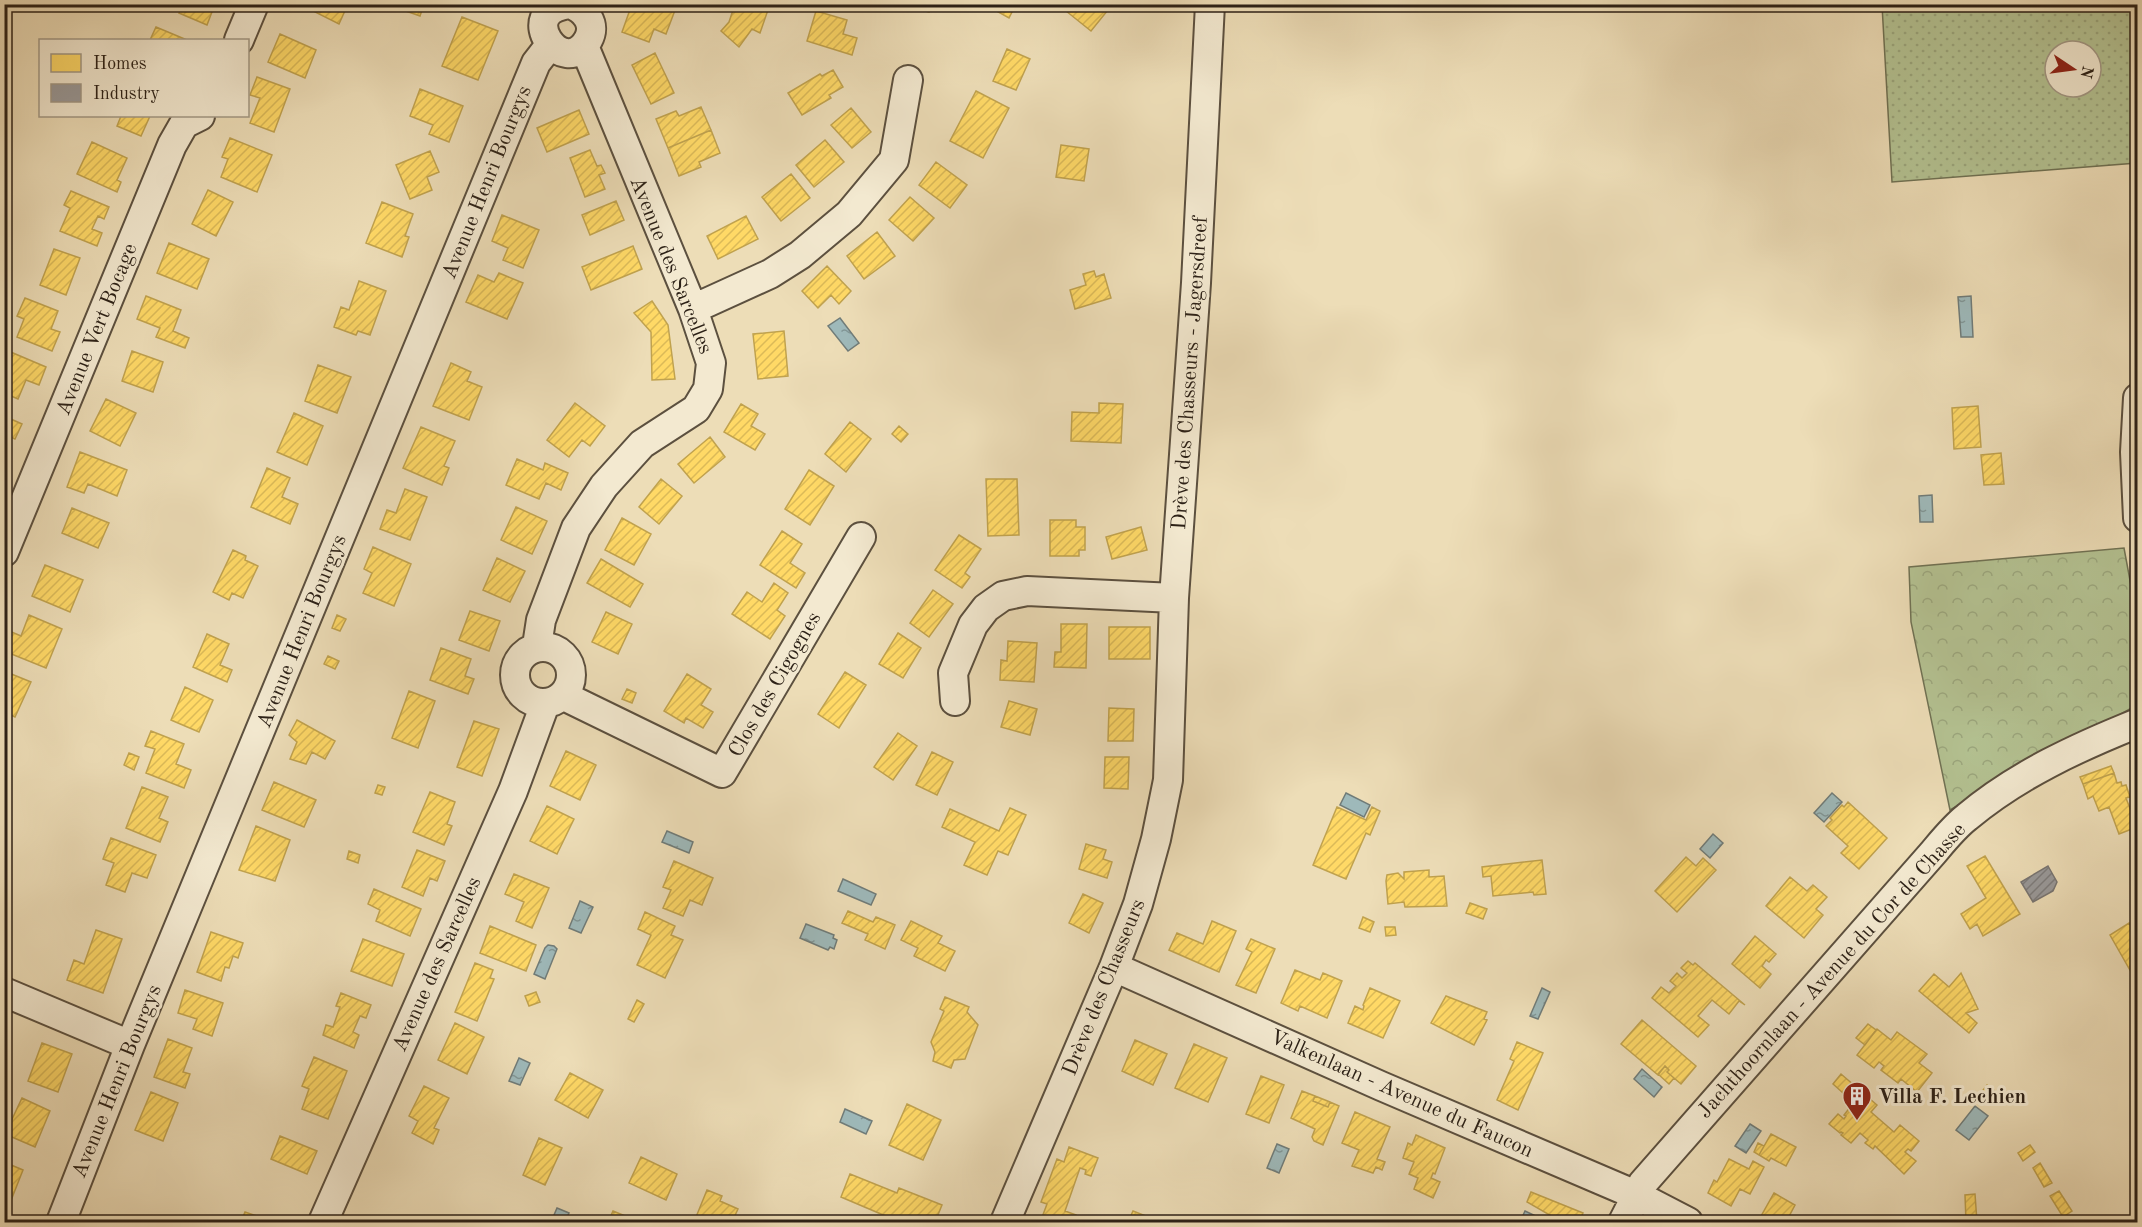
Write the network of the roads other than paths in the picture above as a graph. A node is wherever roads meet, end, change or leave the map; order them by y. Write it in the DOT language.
graph roads {
  1 [pos="254,4"];
  2 [pos="1210,4"];
  3 [pos="566,6"];
  4 [pos="239,39"];
  5 [pos="550,45"];
  6 [pos="584,46"];
  7 [pos="908,80"];
  8 [pos="198,117"];
  9 [pos="693,309"];
  10 [pos="2138,398"];
  11 [pos="2138,518"];
  12 [pos="861,537"];
  13 [pos="4,552"];
  14 [pos="1174,598"];
  15 [pos="537,646"];
  16 [pos="555,700"];
  17 [pos="955,701"];
  18 [pos="2138,723"];
  19 [pos="1170,742"];
  20 [pos="1114,967"];
  21 [pos="4,992"];
  22 [pos="130,1045"];
  23 [pos="1636,1195"];
  24 [pos="61,1222"];
  25 [pos="323,1222"];
  26 [pos="1005,1222"];
  27 [pos="1623,1222"];
  28 [pos="1688,1222"];
  1 -- 4 [label="street"];
  2 -- 14 [label="street, Drève des Chasseurs - Jagersdreef"];
  3 -- 5 [label="street"];
  3 -- 6 [label="street"];
  5 -- 6 [label="street"];
  5 -- 22 [label="street, Avenue Henri Bourgys"];
  6 -- 9 [label="street, Avenue des Sarcelles"];
  7 -- 9 [label="street"];
  8 -- 13 [label="street, Avenue Vert Bocage"];
  9 -- 15 [label="street, Avenue des Sarcelles"];
  10 -- 11 [label="street"];
  12 -- 16 [label="street, Clos des Cigognes"];
  14 -- 17 [label="street"];
  14 -- 19 [label="street, Drève des Chasseurs - Jagersdreef"];
  15 -- 16 [label="street"];
  15 -- 16 [label="street"];
  16 -- 25 [label="street, Avenue des Sarcelles"];
  18 -- 23 [label="street, Jachthoornlaan - Avenue du Cor de Chasse"];
  19 -- 20 [label="street, Drève des Chasseurs"];
  20 -- 23 [label="street, Valkenlaan - Avenue du Faucon"];
  20 -- 26 [label="street, Drève des Chasseurs"];
  21 -- 22 [label="street"];
  22 -- 24 [label="street, Avenue Henri Bourgys"];
  23 -- 27 [label="street, Jachthoornlaan - Avenue du Cor de Chasse"];
  23 -- 28 [label="street, Valkenlaan - Avenue du Faucon"];
}
